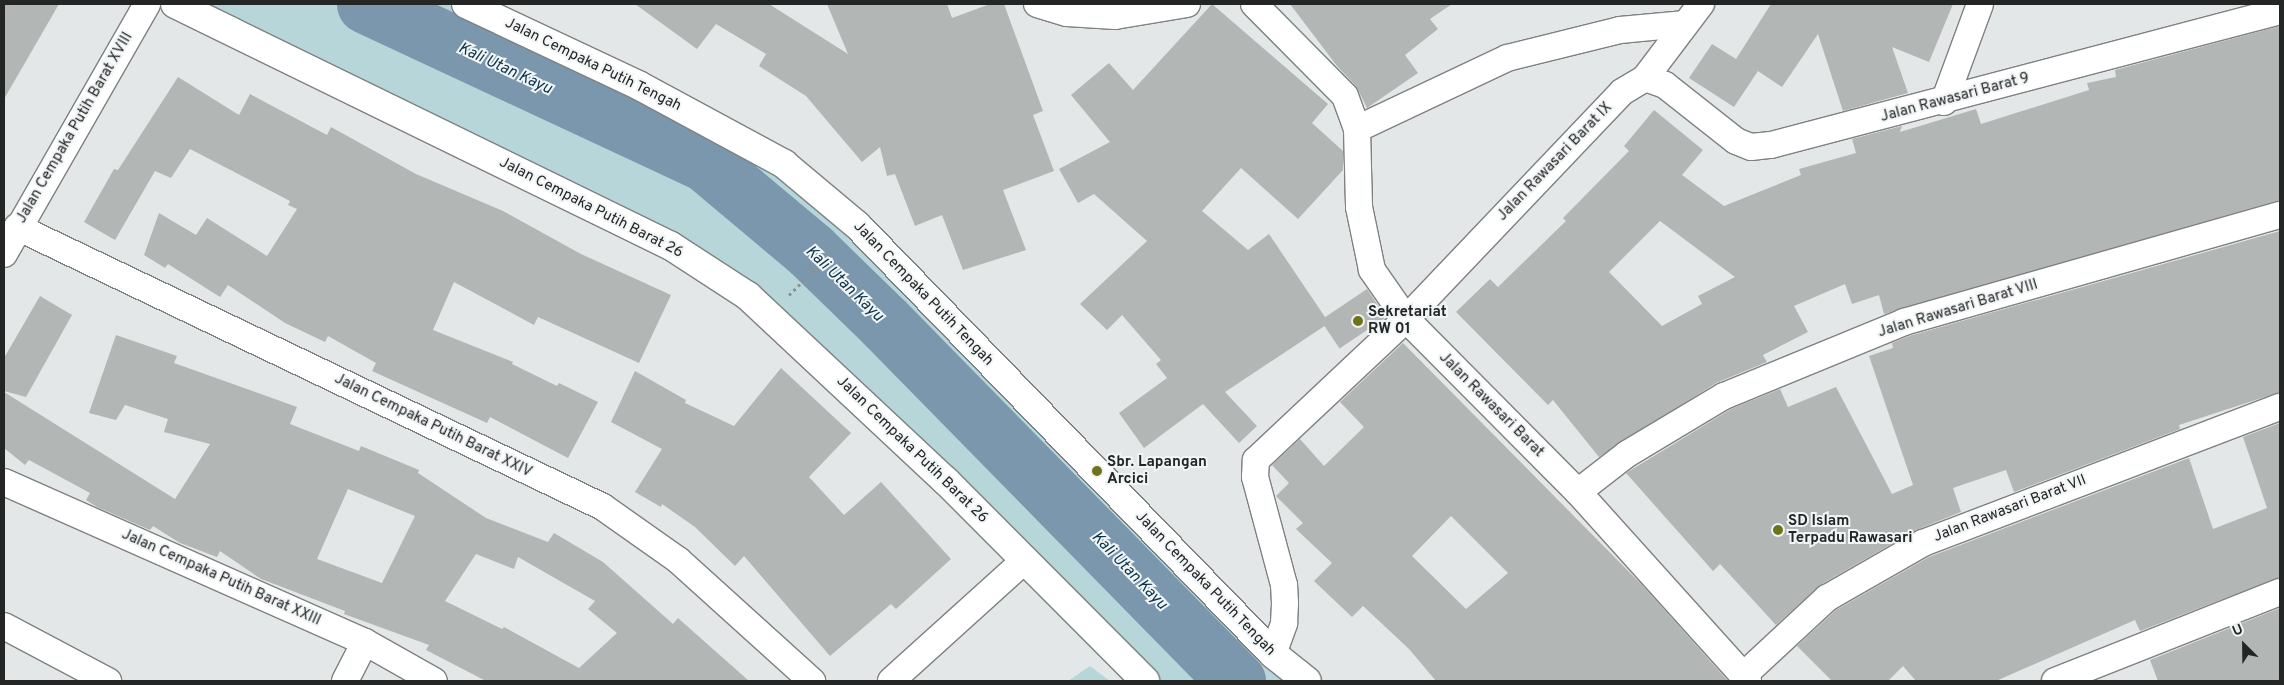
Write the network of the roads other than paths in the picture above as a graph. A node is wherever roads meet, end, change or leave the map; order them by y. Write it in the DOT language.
graph roads {
  1 [pos="148,4"];
  2 [pos="175,4"];
  3 [pos="466,4"];
  4 [pos="1037,4"];
  5 [pos="1186,4"];
  6 [pos="1254,4"];
  7 [pos="1702,4"];
  8 [pos="1980,4"];
  9 [pos="2280,11"];
  10 [pos="1683,24"];
  11 [pos="1645,78"];
  12 [pos="1944,102"];
  13 [pos="1357,129"];
  14 [pos="2280,215"];
  15 [pos="18,227"];
  16 [pos="4,254"];
  17 [pos="1406,319"];
  18 [pos="2280,407"];
  19 [pos="4,482"];
  20 [pos="1578,492"];
  21 [pos="1025,560"];
  22 [pos="2280,592"];
  23 [pos="4,626"];
  24 [pos="365,642"];
  25 [pos="1273,654"];
  26 [pos="94,678"];
  27 [pos="1745,679"];
  28 [pos="2058,680"];
  29 [pos="345,681"];
  30 [pos="434,681"];
  31 [pos="812,681"];
  32 [pos="891,681"];
  33 [pos="1145,681"];
  34 [pos="1307,681"];
  1 -- 15 [label="street, Jalan Cempaka Putih Barat XVIII"];
  2 -- 21 [label="street, Jalan Cempaka Putih Barat 26"];
  3 -- 25 [label="street, Jalan Cempaka Putih Tengah"];
  4 -- 5 [label="street"];
  6 -- 13 [label="street, Jalan Rawasari Barat"];
  7 -- 10 [label="street, Jalan Rawasari Barat IX"];
  8 -- 12 [label="street"];
  9 -- 12 [label="street, Jalan Rawasari Barat 9"];
  10 -- 11 [label="street, Jalan Rawasari Barat IX"];
  10 -- 13 [label="street"];
  11 -- 12 [label="street, Jalan Rawasari Barat 9"];
  11 -- 17 [label="street, Jalan Rawasari Barat IX"];
  13 -- 17 [label="street, Jalan Rawasari Barat"];
  14 -- 20 [label="street, Jalan Rawasari Barat VIII"];
  15 -- 16 [label="street, Jalan Cempaka Putih Barat XVIII"];
  15 -- 31 [label="street, Jalan Cempaka Putih Barat XXIV"];
  17 -- 20 [label="street, Jalan Rawasari Barat"];
  17 -- 25 [label="street"];
  18 -- 27 [label="street, Jalan Rawasari Barat VII"];
  19 -- 24 [label="street, Jalan Cempaka Putih Barat XXIII"];
  20 -- 27 [label="street, Jalan Rawasari Barat"];
  21 -- 32 [label="street"];
  21 -- 33 [label="street, Jalan Cempaka Putih Barat 26"];
  22 -- 28 [label="street"];
  23 -- 26 [label="street"];
  24 -- 29 [label="street"];
  24 -- 30 [label="street, Jalan Cempaka Putih Barat XXIII"];
  25 -- 34 [label="street, Jalan Cempaka Putih Tengah"];
}
